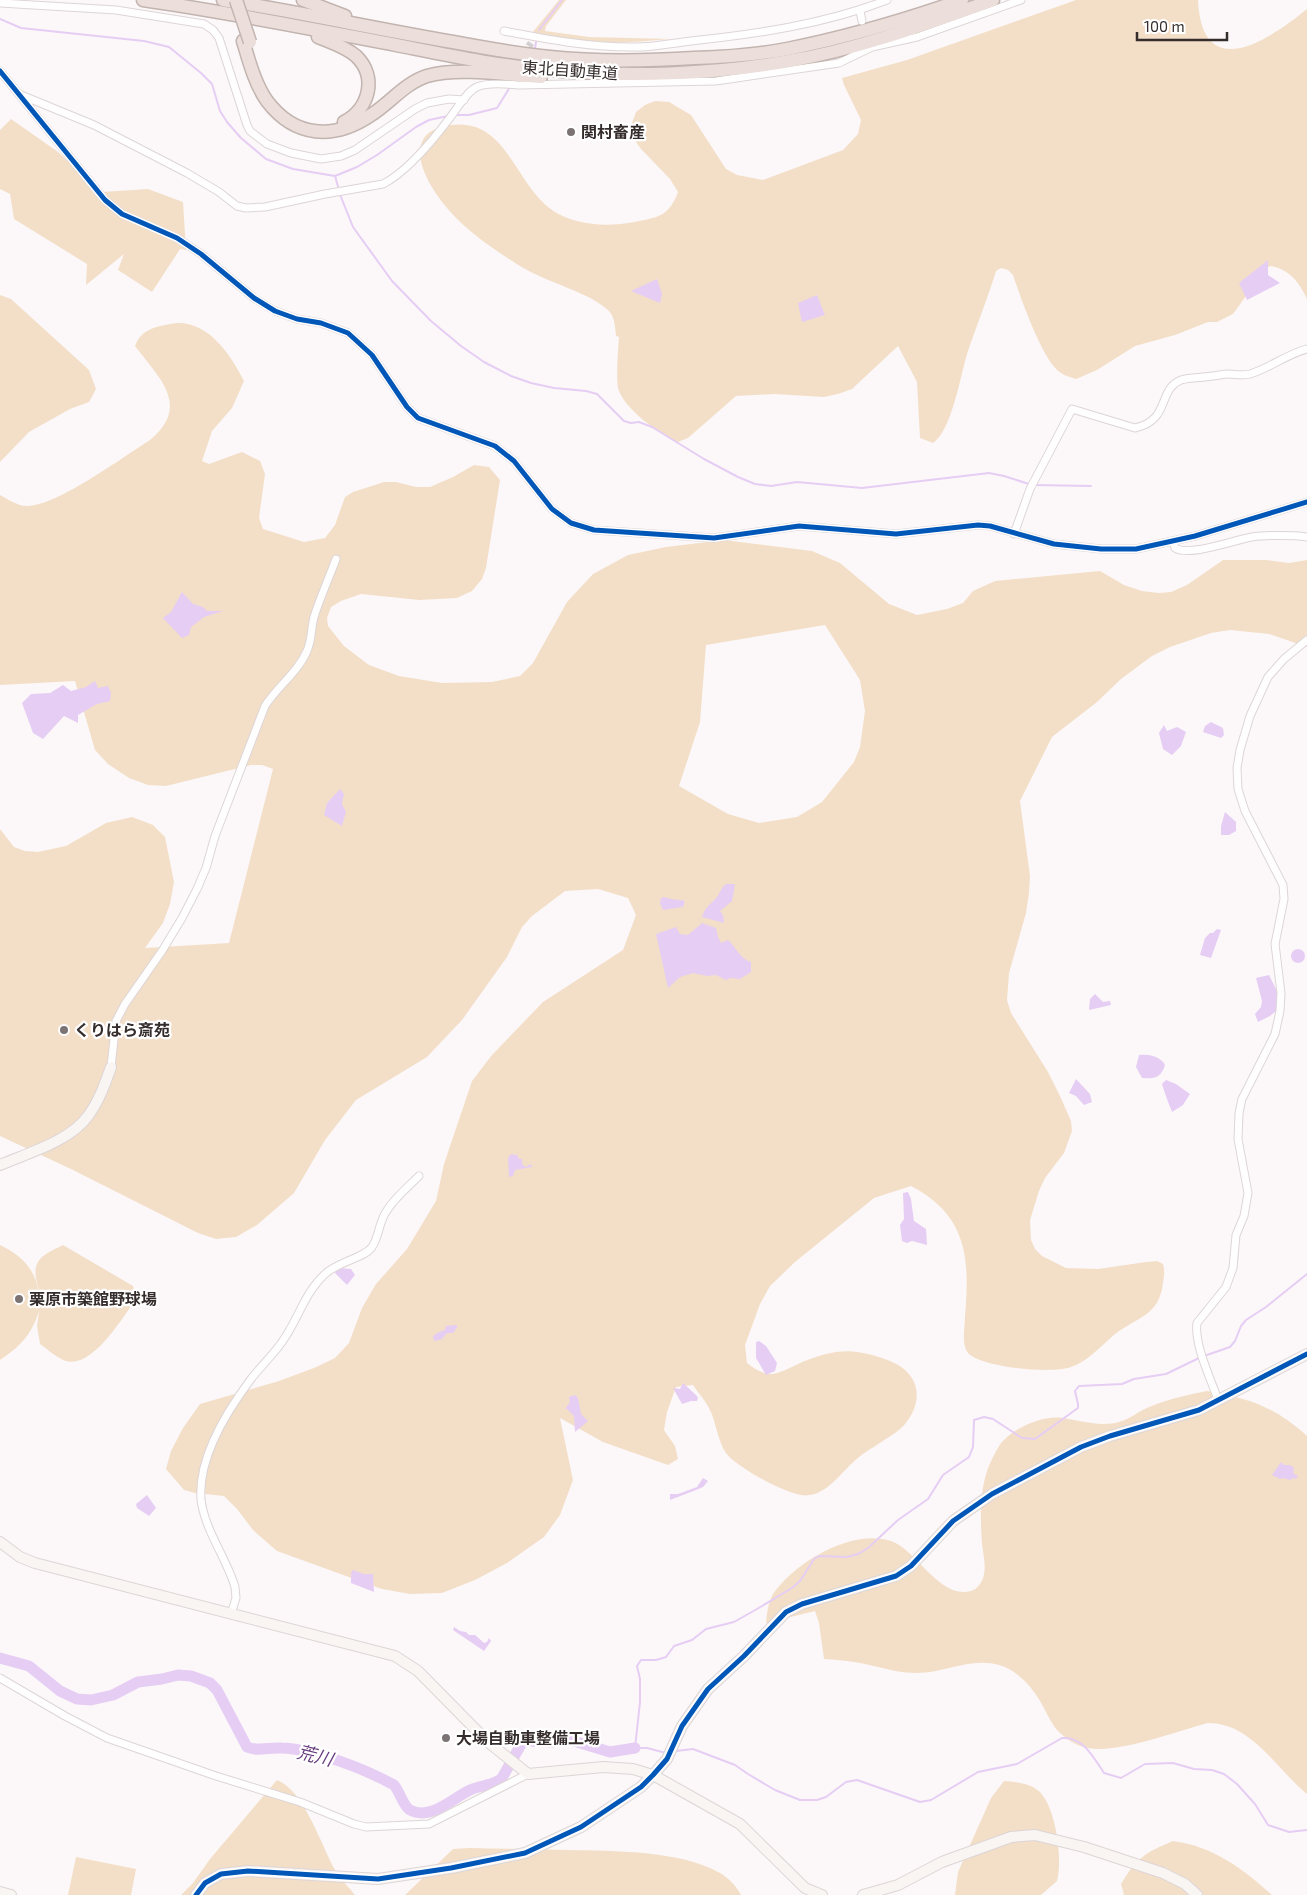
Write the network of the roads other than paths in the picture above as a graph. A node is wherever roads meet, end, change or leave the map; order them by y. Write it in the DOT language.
graph roads {
  1 [pos="143,0"];
  2 [pos="223,0"];
  3 [pos="229,0"];
  4 [pos="236,0"];
  5 [pos="303,0"];
  6 [pos="887,0"];
  7 [pos="962,0"];
  8 [pos="993,0"];
  9 [pos="1021,0"];
  10 [pos="0,3"];
  11 [pos="860,11"];
  12 [pos="862,21"];
  13 [pos="287,26"];
  14 [pos="504,31"];
  15 [pos="424,37"];
  16 [pos="246,41"];
  17 [pos="0,71"];
  18 [pos="654,73"];
  19 [pos="19,94"];
  20 [pos="464,100"];
  21 [pos="1307,349"];
  22 [pos="1307,502"];
  23 [pos="1014,534"];
  24 [pos="1307,536"];
  25 [pos="1173,541"];
  26 [pos="336,560"];
  27 [pos="1307,640"];
  28 [pos="111,1067"];
  29 [pos="0,1165"];
  30 [pos="419,1176"];
  31 [pos="1307,1354"];
  32 [pos="1218,1400"];
  33 [pos="0,1542"];
  34 [pos="231,1614"];
  35 [pos="0,1678"];
  36 [pos="523,1772"];
  37 [pos="653,1776"];
  38 [pos="0,1892"];
  39 [pos="11,1895"];
  40 [pos="196,1895"];
  41 [pos="822,1895"];
  42 [pos="863,1895"];
  43 [pos="1197,1895"];
  1 -- 13 [label="highway, 東北自動車道"];
  2 -- 15 [label="highway, 東北自動車道"];
  3 -- 16 [label="highway"];
  4 -- 16 [label="highway, bridge"];
  5 -- 15 [label="highway"];
  6 -- 11 [label="street"];
  7 -- 15 [label="highway, 東北自動車道"];
  8 -- 18 [label="highway, 東北自動車道"];
  9 -- 20 [label="street"];
  10 -- 20 [label="street"];
  11 -- 12 [label="street"];
  11 -- 14 [label="street"];
  13 -- 16 [label="highway"];
  13 -- 18 [label="highway, 東北自動車道"];
  16 -- 18 [label="highway"];
  17 -- 19 [label="street"];
  19 -- 20 [label="street"];
  19 -- 23 [label="street"];
  21 -- 23 [label="street"];
  22 -- 25 [label="street"];
  23 -- 25 [label="street"];
  24 -- 25 [label="street"];
  26 -- 28 [label="street"];
  27 -- 32 [label="street"];
  28 -- 29 [label="street"];
  30 -- 34 [label="street"];
  31 -- 32 [label="street"];
  32 -- 37 [label="street"];
  33 -- 34 [label="street"];
  34 -- 36 [label="street"];
  35 -- 36 [label="street"];
  36 -- 37 [label="street"];
  37 -- 40 [label="street"];
  37 -- 41 [label="street"];
  38 -- 39 [label="street"];
  42 -- 43 [label="street"];
}
